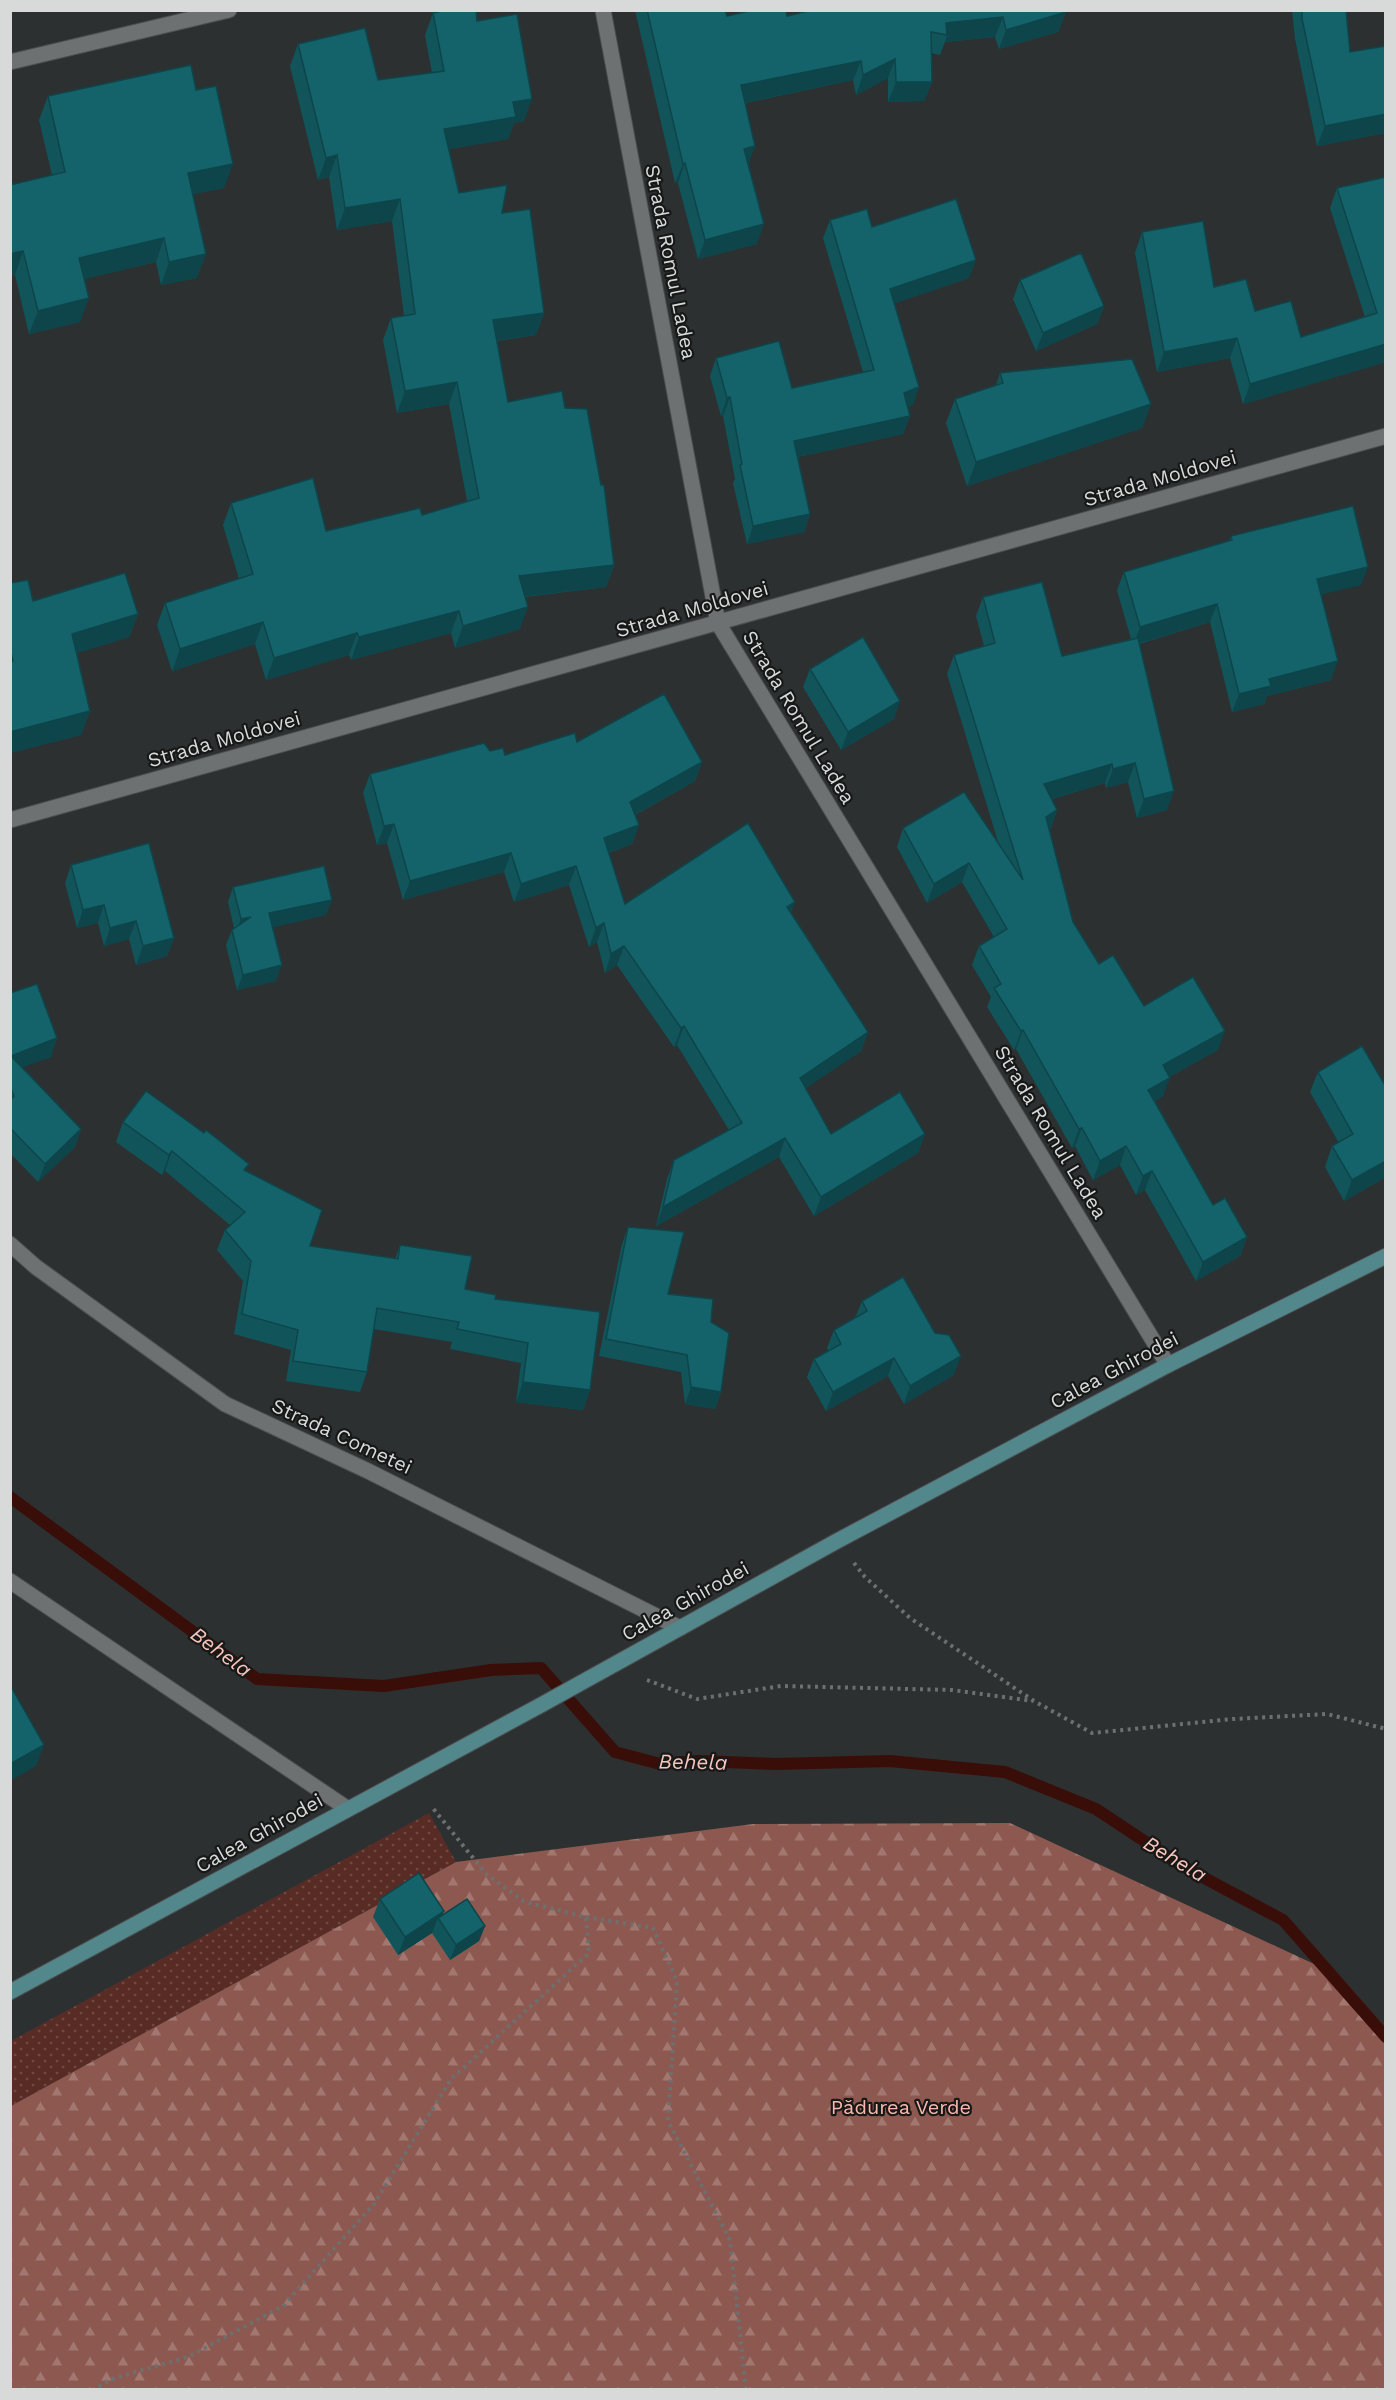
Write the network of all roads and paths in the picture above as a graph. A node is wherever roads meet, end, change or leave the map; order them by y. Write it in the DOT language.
graph roads {
  1 [pos="229,10"];
  2 [pos="603,10"];
  3 [pos="10,62"];
  4 [pos="1386,436"];
  5 [pos="718,623"];
  6 [pos="10,820"];
  7 [pos="10,1244"];
  8 [pos="1386,1256"];
  9 [pos="1168,1365"];
  10 [pos="837,1541"];
  11 [pos="10,1581"];
  12 [pos="680,1628"];
  13 [pos="623,1659"];
  14 [pos="1034,1701"];
  15 [pos="1386,1730"];
  16 [pos="432,1807"];
  17 [pos="348,1809"];
  18 [pos="586,1917"];
  19 [pos="10,1992"];
  20 [pos="92,2390"];
  21 [pos="746,2390"];
  1 -- 3 [label="street"];
  2 -- 5 [label="street, Strada Romul Ladea"];
  4 -- 5 [label="street, Strada Moldovei"];
  5 -- 6 [label="street, Strada Moldovei"];
  5 -- 9 [label="street, Strada Romul Ladea"];
  7 -- 12 [label="street, Strada Cometei"];
  8 -- 9 [label="street, Calea Ghirodei"];
  9 -- 10 [label="street, Calea Ghirodei"];
  10 -- 12 [label="street, Calea Ghirodei"];
  10 -- 14 [label="path"];
  11 -- 17 [label="street"];
  12 -- 13 [label="street, Calea Ghirodei"];
  13 -- 14 [label="path"];
  13 -- 17 [label="street, Calea Ghirodei"];
  14 -- 15 [label="path"];
  16 -- 18 [label="path"];
  17 -- 19 [label="street, Calea Ghirodei"];
  18 -- 20 [label="path"];
  18 -- 21 [label="path"];
}
